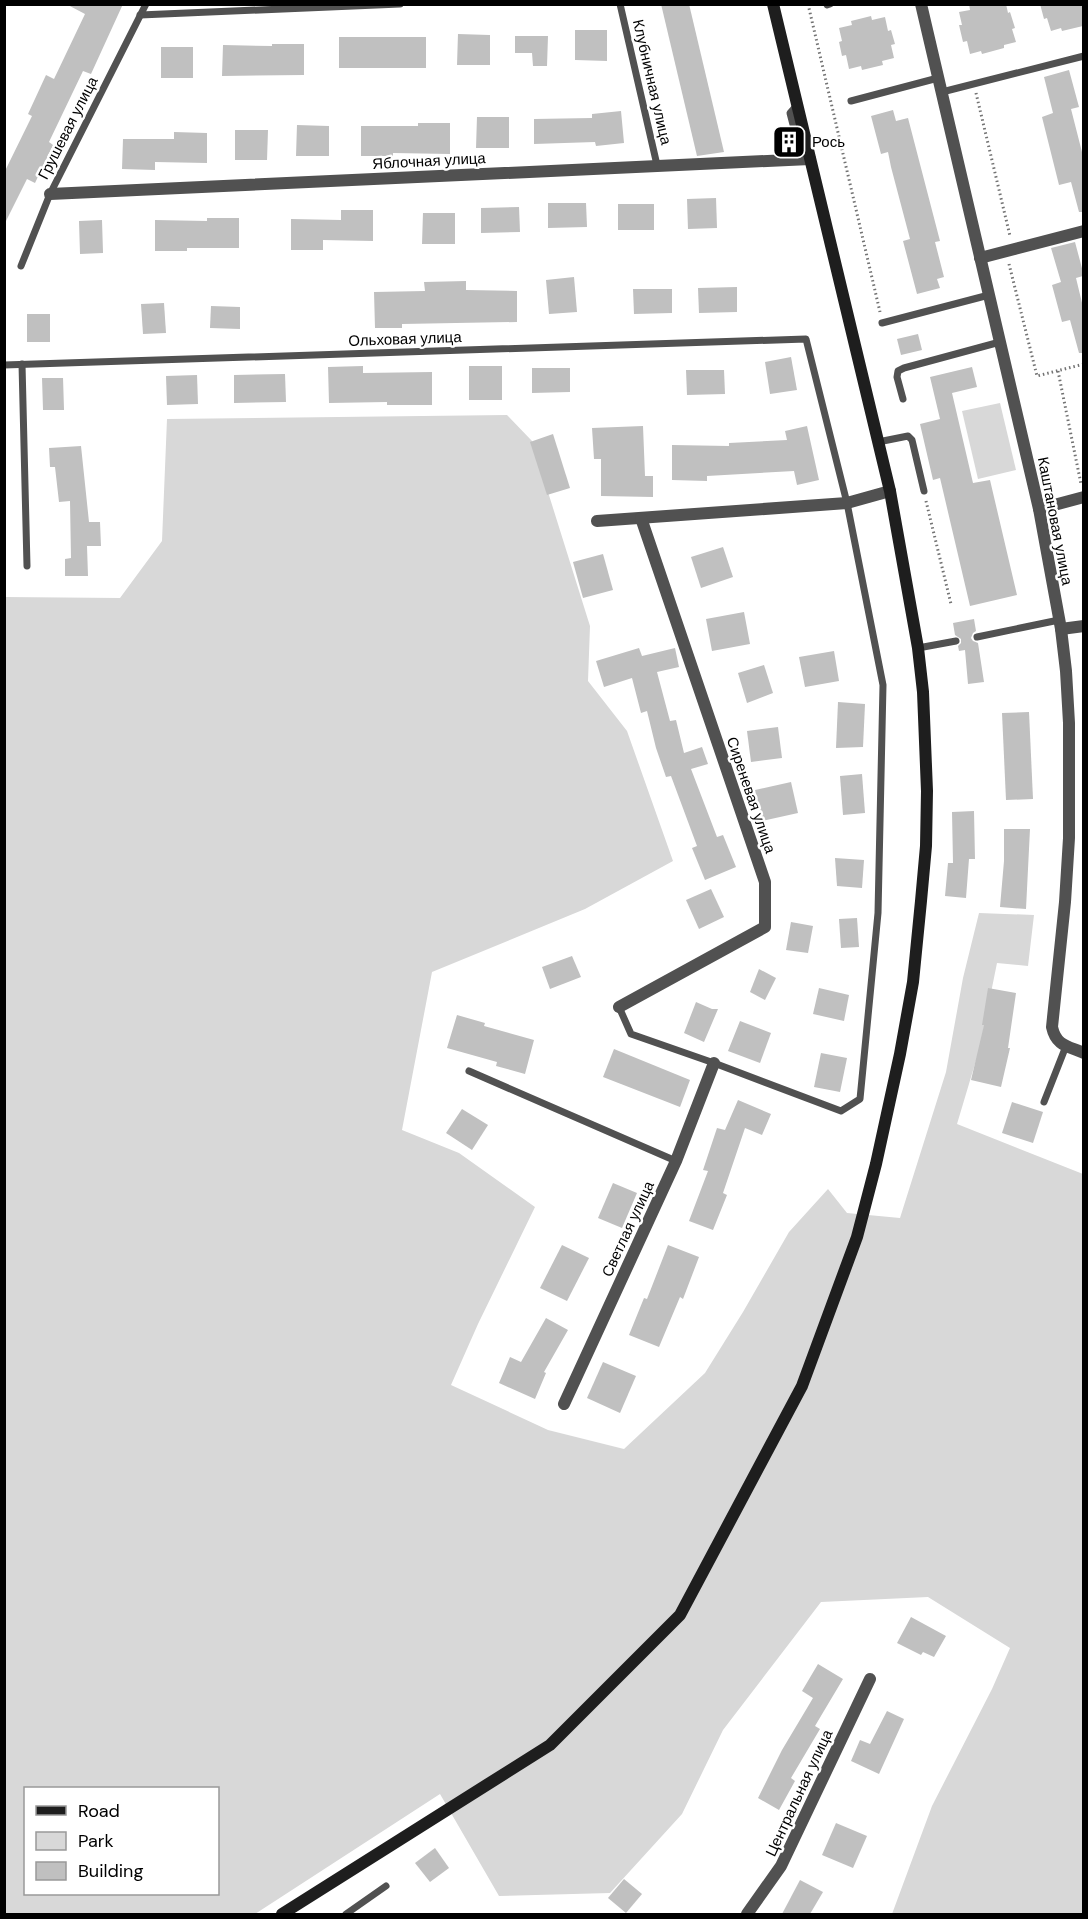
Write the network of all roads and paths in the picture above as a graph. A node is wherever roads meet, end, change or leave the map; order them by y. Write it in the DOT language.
graph roads {
  1 [pos="146,4"];
  2 [pos="400,4"];
  3 [pos="620,4"];
  4 [pos="773,4"];
  5 [pos="808,4"];
  6 [pos="921,4"];
  7 [pos="140,15"];
  8 [pos="1083,56"];
  9 [pos="939,78"];
  10 [pos="974,84"];
  11 [pos="942,92"];
  12 [pos="851,101"];
  13 [pos="806,159"];
  14 [pos="657,165"];
  15 [pos="50,194"];
  16 [pos="1083,231"];
  17 [pos="1010,250"];
  18 [pos="980,258"];
  19 [pos="21,266"];
  20 [pos="989,295"];
  21 [pos="882,322"];
  22 [pos="1000,342"];
  23 [pos="22,364"];
  24 [pos="1083,364"];
  25 [pos="4,365"];
  26 [pos="1058,371"];
  27 [pos="903,399"];
  28 [pos="878,442"];
  29 [pos="890,491"];
  30 [pos="924,491"];
  31 [pos="1083,496"];
  32 [pos="847,503"];
  33 [pos="1039,509"];
  34 [pos="641,518"];
  35 [pos="597,521"];
  36 [pos="27,566"];
  37 [pos="951,604"];
  38 [pos="1060,625"];
  39 [pos="1083,626"];
  40 [pos="977,637"];
  41 [pos="956,641"];
  42 [pos="918,648"];
  43 [pos="1070,769"];
  44 [pos="1083,775"];
  45 [pos="619,1007"];
  46 [pos="1066,1046"];
  47 [pos="1083,1053"];
  48 [pos="714,1063"];
  49 [pos="469,1071"];
  50 [pos="1044,1102"];
  51 [pos="676,1161"];
  52 [pos="564,1404"];
  53 [pos="870,1679"];
  54 [pos="386,1886"];
  55 [pos="282,1914"];
  56 [pos="346,1914"];
  57 [pos="747,1914"];
  1 -- 7 [label="lane, Грушевая улица"];
  2 -- 7 [label="lane"];
  3 -- 14 [label="lane, Клубничная улица"];
  4 -- 13 [label="street"];
  5 -- 21 [label="path"];
  6 -- 9 [label="street, Каштановая улица"];
  7 -- 15 [label="lane, Грушевая улица"];
  8 -- 10 [label="lane"];
  9 -- 11 [label="street, Каштановая улица"];
  9 -- 12 [label="lane"];
  10 -- 11 [label="lane"];
  10 -- 17 [label="path"];
  11 -- 18 [label="street, Каштановая улица"];
  13 -- 14 [label="street, Яблочная улица"];
  13 -- 28 [label="street"];
  14 -- 15 [label="street, Яблочная улица"];
  15 -- 19 [label="lane, Грушевая улица"];
  16 -- 17 [label="street"];
  17 -- 18 [label="street"];
  17 -- 26 [label="path"];
  18 -- 20 [label="street, Каштановая улица"];
  20 -- 21 [label="lane"];
  20 -- 22 [label="street, Каштановая улица"];
  22 -- 27 [label="lane"];
  22 -- 33 [label="street, Каштановая улица"];
  23 -- 25 [label="lane, Ольховая улица"];
  23 -- 32 [label="lane, Ольховая улица"];
  23 -- 36 [label="lane"];
  24 -- 26 [label="path"];
  26 -- 31 [label="path"];
  28 -- 29 [label="street"];
  28 -- 30 [label="lane"];
  29 -- 32 [label="street"];
  29 -- 42 [label="street"];
  30 -- 37 [label="path"];
  31 -- 33 [label="street"];
  32 -- 34 [label="street"];
  32 -- 48 [label="lane"];
  33 -- 38 [label="street, Каштановая улица"];
  34 -- 35 [label="street"];
  34 -- 45 [label="street, Сиреневая улица"];
  38 -- 39 [label="street"];
  38 -- 40 [label="lane"];
  38 -- 43 [label="street, Каштановая улица"];
  41 -- 42 [label="lane"];
  42 -- 55 [label="street"];
  43 -- 44 [label="street"];
  43 -- 46 [label="street, Каштановая улица"];
  45 -- 48 [label="lane"];
  46 -- 47 [label="street"];
  46 -- 50 [label="lane"];
  48 -- 51 [label="street, Светлая улица"];
  49 -- 51 [label="lane"];
  51 -- 52 [label="street, Светлая улица"];
  53 -- 57 [label="street, Центральная улица"];
  54 -- 56 [label="lane"];
}
